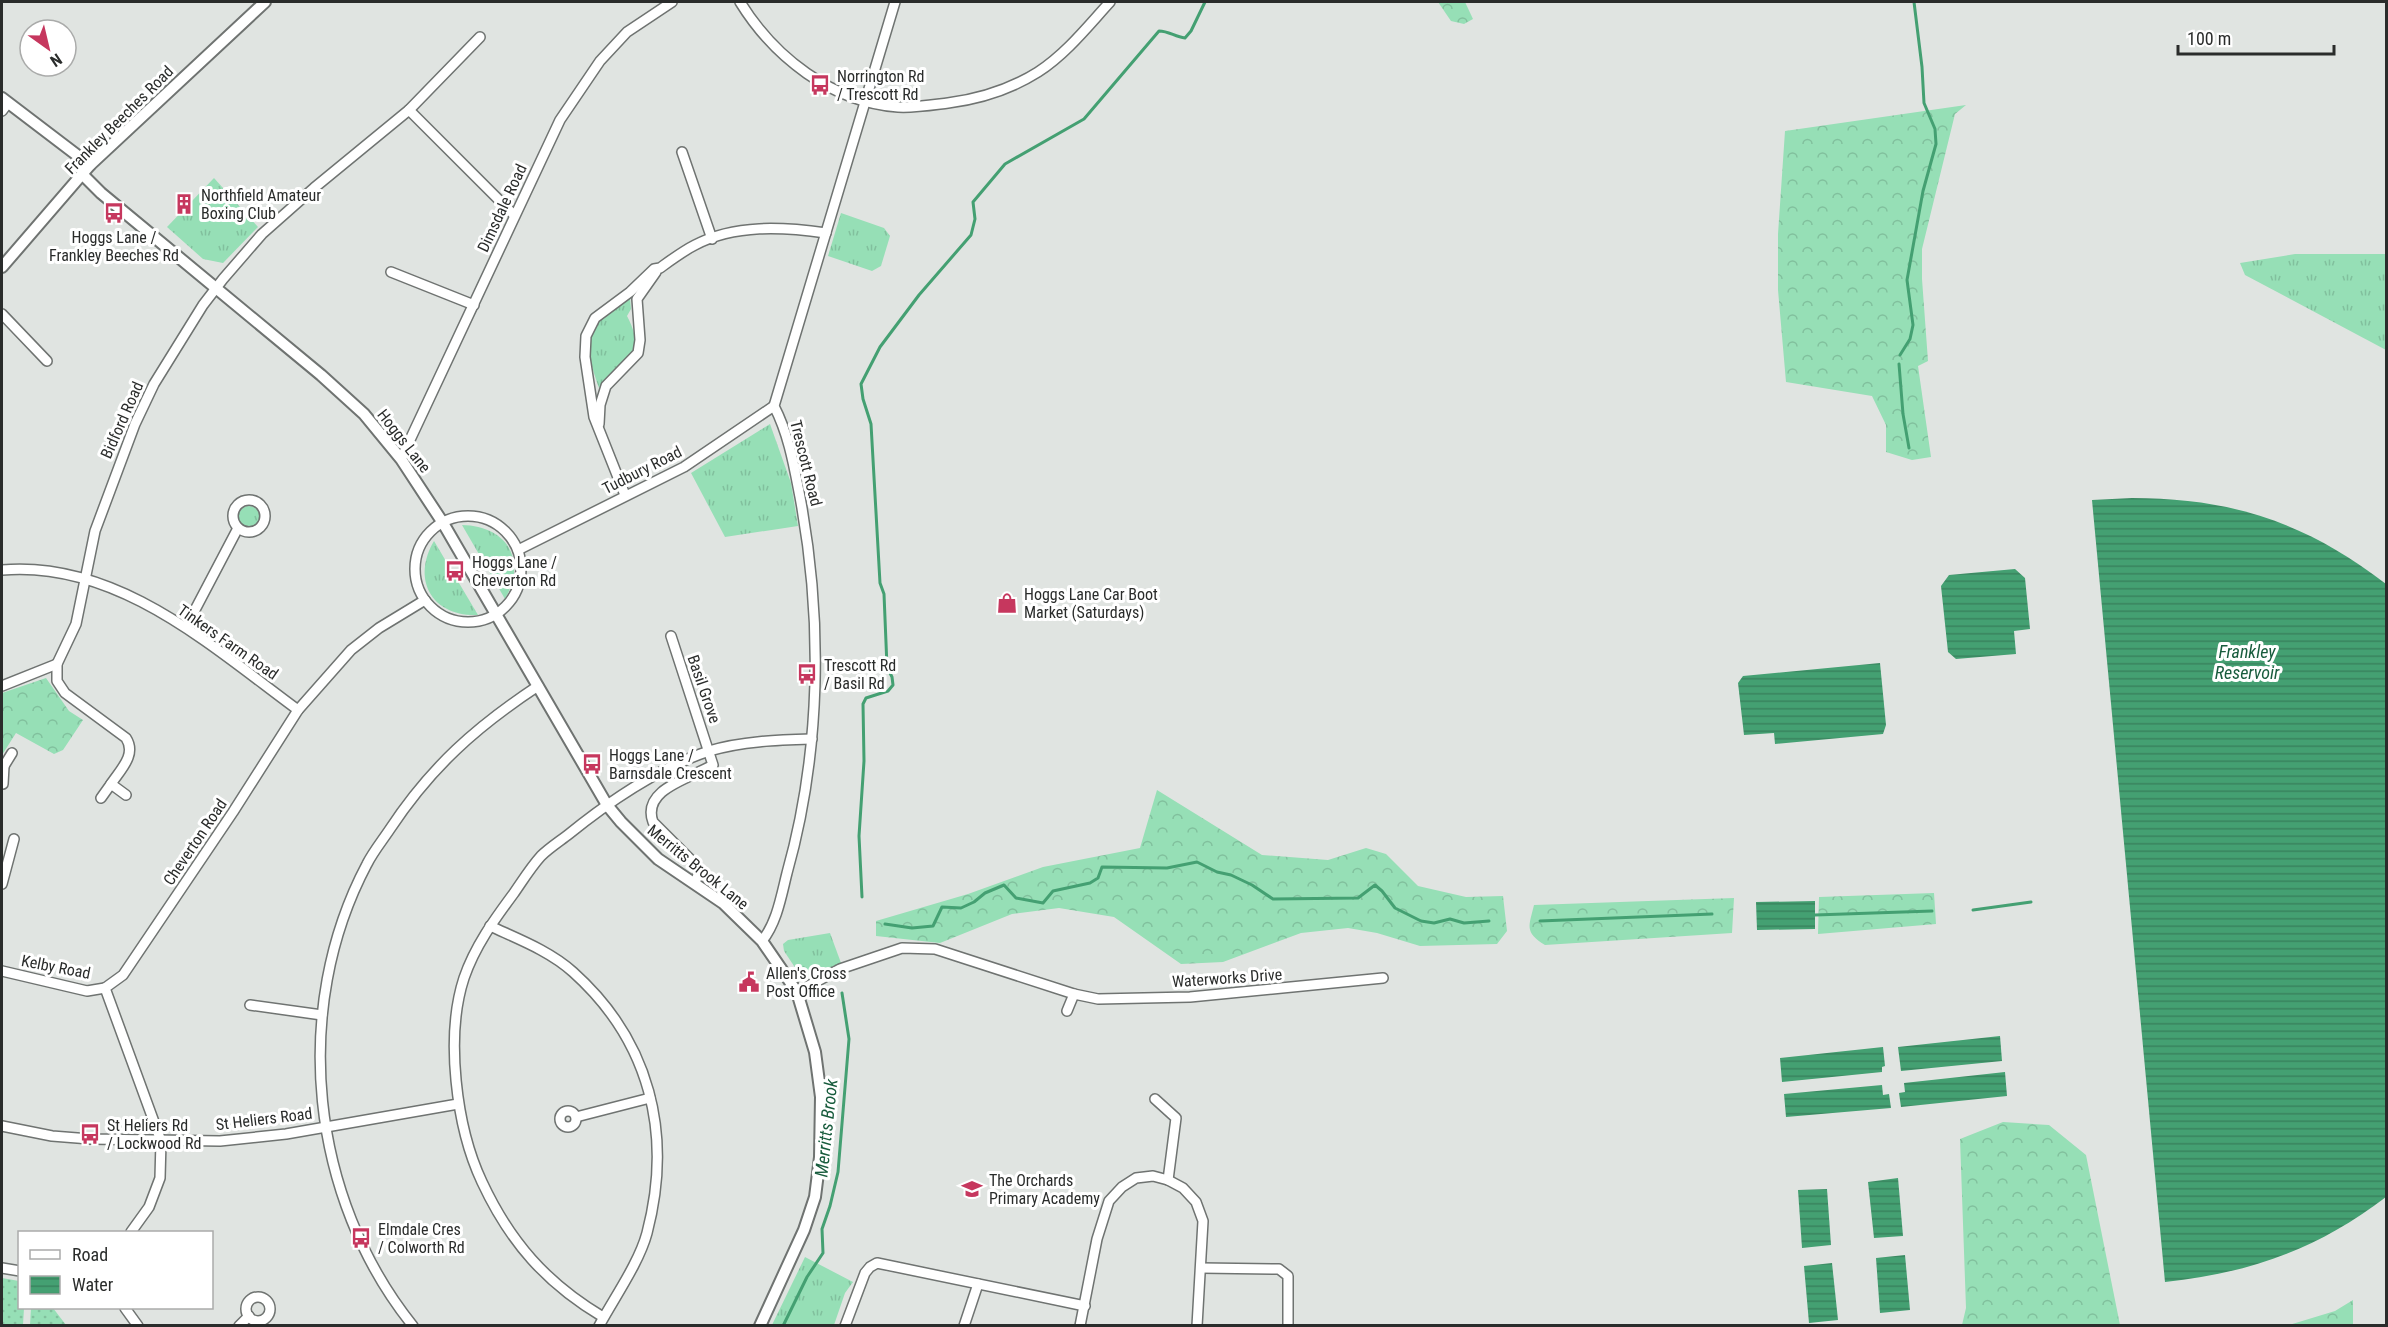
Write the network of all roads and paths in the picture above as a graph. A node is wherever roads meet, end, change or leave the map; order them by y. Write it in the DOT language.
graph roads {
  1 [pos="265,2"];
  2 [pos="672,2"];
  3 [pos="740,2"];
  4 [pos="895,2"];
  5 [pos="1110,2"];
  6 [pos="480,37"];
  7 [pos="865,102"];
  8 [pos="4,104"];
  9 [pos="410,110"];
  10 [pos="682,152"];
  11 [pos="90,165"];
  12 [pos="83,175"];
  13 [pos="514,215"];
  14 [pos="826,233"];
  15 [pos="712,239"];
  16 [pos="2,267"];
  17 [pos="660,268"];
  18 [pos="391,272"];
  19 [pos="216,288"];
  20 [pos="474,305"];
  21 [pos="2,314"];
  22 [pos="47,361"];
  23 [pos="774,406"];
  24 [pos="599,429"];
  25 [pos="401,459"];
  26 [pos="625,495"];
  27 [pos="443,523"];
  28 [pos="238,528"];
  29 [pos="518,550"];
  30 [pos="2,570"];
  31 [pos="85,578"];
  32 [pos="425,600"];
  33 [pos="496,615"];
  34 [pos="186,627"];
  35 [pos="671,636"];
  36 [pos="57,664"];
  37 [pos="2,686"];
  38 [pos="538,686"];
  39 [pos="298,710"];
  40 [pos="812,739"];
  41 [pos="709,751"];
  42 [pos="12,753"];
  43 [pos="3,766"];
  44 [pos="3,784"];
  45 [pos="111,784"];
  46 [pos="126,795"];
  47 [pos="101,798"];
  48 [pos="607,805"];
  49 [pos="14,839"];
  50 [pos="2,884"];
  51 [pos="695,884"];
  52 [pos="490,926"];
  53 [pos="762,941"];
  54 [pos="2,971"];
  55 [pos="1383,978"];
  56 [pos="105,988"];
  57 [pos="797,992"];
  58 [pos="1074,994"];
  59 [pos="250,1005"];
  60 [pos="1068,1011"];
  61 [pos="322,1014"];
  62 [pos="650,1098"];
  63 [pos="1155,1099"];
  64 [pos="458,1104"];
  65 [pos="576,1117"];
  66 [pos="2,1126"];
  67 [pos="324,1127"];
  68 [pos="161,1142"];
  69 [pos="1168,1180"];
  70 [pos="131,1231"];
  71 [pos="2,1268"];
  72 [pos="1201,1268"];
  73 [pos="18,1271"];
  74 [pos="978,1284"];
  75 [pos="1084,1306"];
  76 [pos="125,1309"];
  77 [pos="249,1316"];
  78 [pos="601,1321"];
  79 [pos="138,1326"];
  80 [pos="239,1326"];
  81 [pos="413,1326"];
  82 [pos="760,1326"];
  83 [pos="845,1326"];
  84 [pos="964,1326"];
  85 [pos="1080,1326"];
  86 [pos="1197,1326"];
  87 [pos="1288,1326"];
  1 -- 11 [label="street, Frankley Beeches Road"];
  2 -- 13 [label="street, Dimsdale Road"];
  3 -- 7 [label="street"];
  4 -- 7 [label="street, Trescott Road"];
  5 -- 7 [label="street"];
  6 -- 9 [label="street, Bidford Road"];
  7 -- 14 [label="street, Trescott Road"];
  8 -- 11 [label="street"];
  9 -- 13 [label="street"];
  9 -- 19 [label="street, Bidford Road"];
  10 -- 15 [label="street"];
  11 -- 12 [label="street, Frankley Beeches Road"];
  12 -- 16 [label="street, Frankley Beeches Road"];
  12 -- 19 [label="street, Hoggs Lane"];
  13 -- 20 [label="street, Dimsdale Road"];
  14 -- 15 [label="street"];
  14 -- 23 [label="street, Trescott Road"];
  15 -- 17 [label="street"];
  17 -- 24 [label="street"];
  17 -- 24 [label="street"];
  18 -- 20 [label="street"];
  19 -- 25 [label="street, Hoggs Lane"];
  19 -- 31 [label="street, Bidford Road"];
  20 -- 25 [label="street, Dimsdale Road"];
  21 -- 22 [label="street"];
  23 -- 26 [label="street, Tudbury Road"];
  23 -- 40 [label="street, Trescott Road"];
  24 -- 26 [label="street"];
  25 -- 27 [label="street, Hoggs Lane"];
  26 -- 29 [label="street, Tudbury Road"];
  27 -- 29 [label="street"];
  27 -- 32 [label="street"];
  27 -- 33 [label="street, Hoggs Lane"];
  28 -- 34 [label="street"];
  29 -- 33 [label="street"];
  30 -- 31 [label="street, Tinkers Farm Road"];
  31 -- 34 [label="street, Tinkers Farm Road"];
  31 -- 36 [label="street, Bidford Road"];
  32 -- 33 [label="street"];
  32 -- 39 [label="street, Cheverton Road"];
  33 -- 38 [label="street, Hoggs Lane"];
  34 -- 39 [label="street, Tinkers Farm Road"];
  35 -- 41 [label="street, Basil Grove"];
  36 -- 37 [label="street"];
  36 -- 45 [label="street"];
  38 -- 48 [label="street, Hoggs Lane"];
  38 -- 61 [label="street"];
  39 -- 56 [label="street, Cheverton Road"];
  40 -- 41 [label="street"];
  40 -- 53 [label="street, Trescott Road"];
  41 -- 48 [label="street"];
  41 -- 51 [label="street"];
  42 -- 43 [label="street"];
  43 -- 44 [label="street"];
  45 -- 46 [label="street"];
  45 -- 47 [label="street"];
  48 -- 51 [label="street, Merritts Brook Lane"];
  48 -- 52 [label="street"];
  49 -- 50 [label="street"];
  51 -- 53 [label="street, Merritts Brook Lane"];
  52 -- 62 [label="street"];
  52 -- 64 [label="street"];
  53 -- 57 [label="street, Merritts Brook Lane"];
  54 -- 56 [label="street, Kelby Road"];
  55 -- 58 [label="street, Waterworks Drive"];
  56 -- 68 [label="street"];
  57 -- 58 [label="street, Waterworks Drive"];
  57 -- 82 [label="street, Merritts Brook Lane"];
  58 -- 60 [label="street"];
  59 -- 61 [label="street"];
  61 -- 67 [label="street"];
  62 -- 65 [label="street"];
  62 -- 78 [label="street"];
  63 -- 69 [label="street"];
  64 -- 67 [label="street, St Heliers Road"];
  64 -- 78 [label="street"];
  66 -- 68 [label="street, St Heliers Road"];
  67 -- 68 [label="street, St Heliers Road"];
  67 -- 81 [label="street"];
  68 -- 70 [label="street"];
  69 -- 72 [label="street"];
  69 -- 75 [label="street"];
  71 -- 73 [label="street"];
  72 -- 86 [label="street"];
  72 -- 87 [label="street"];
  74 -- 75 [label="street"];
  74 -- 83 [label="street"];
  74 -- 84 [label="street"];
  75 -- 85 [label="street"];
  76 -- 79 [label="street"];
  77 -- 80 [label="street"];
}
